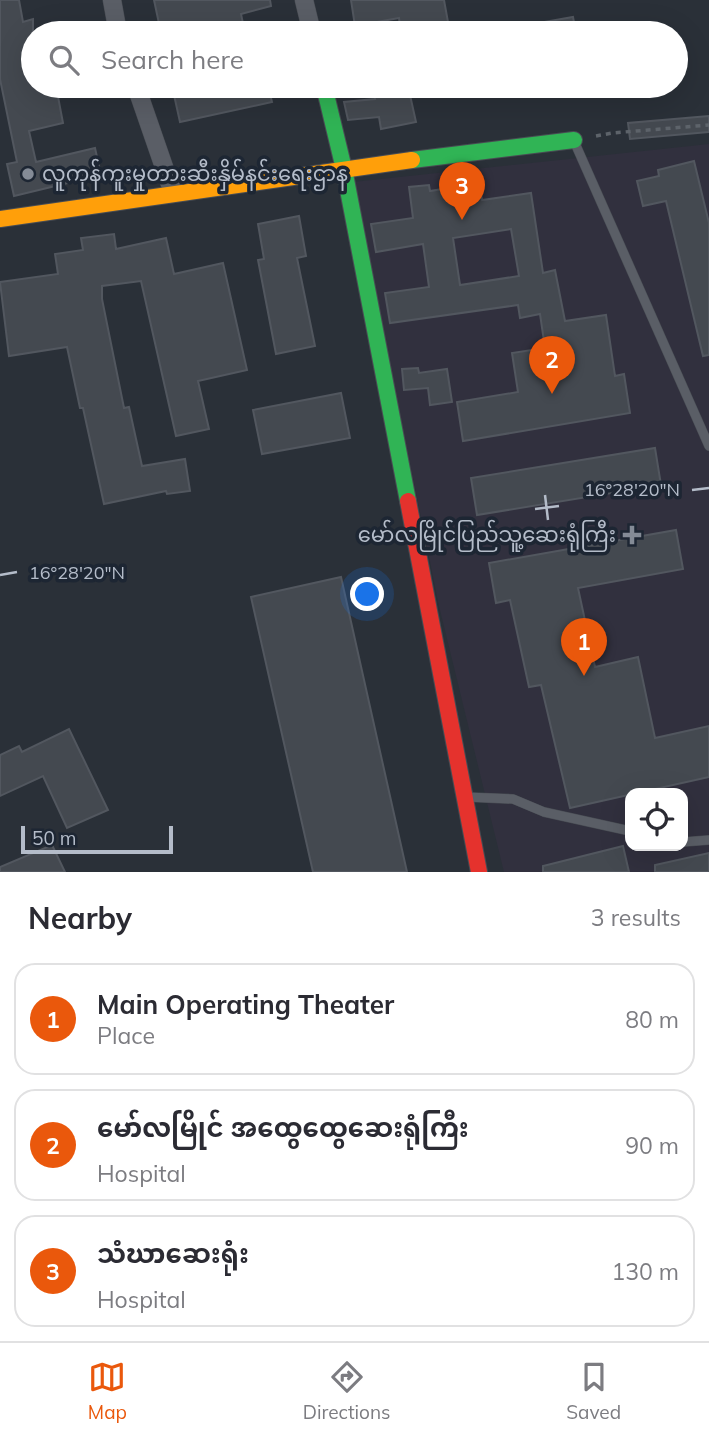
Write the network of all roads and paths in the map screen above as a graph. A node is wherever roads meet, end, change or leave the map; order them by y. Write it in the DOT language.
graph roads {
  1 [pos="113,0"];
  2 [pos="304,0"];
  3 [pos="116,21"];
  4 [pos="309,21"];
  5 [pos="140,98"];
  6 [pos="327,98"];
  7 [pos="709,125"];
  8 [pos="573,140"];
  9 [pos="344,169"];
  10 [pos="173,193"];
  11 [pos="0,219"];
  12 [pos="709,446"];
  13 [pos="465,797"];
  14 [pos="625,830"];
  15 [pos="709,840"];
  16 [pos="688,842"];
  17 [pos="479,872"];
  1 -- 3 [label="street"];
  2 -- 4 [label="street"];
  5 -- 10 [label="street"];
  6 -- 9 [label="street"];
  7 -- 8 [label="path"];
  8 -- 9 [label="street"];
  8 -- 12 [label="lane"];
  9 -- 10 [label="street"];
  9 -- 13 [label="street"];
  10 -- 11 [label="street"];
  13 -- 14 [label="lane"];
  13 -- 17 [label="street"];
  15 -- 16 [label="lane"];
}
